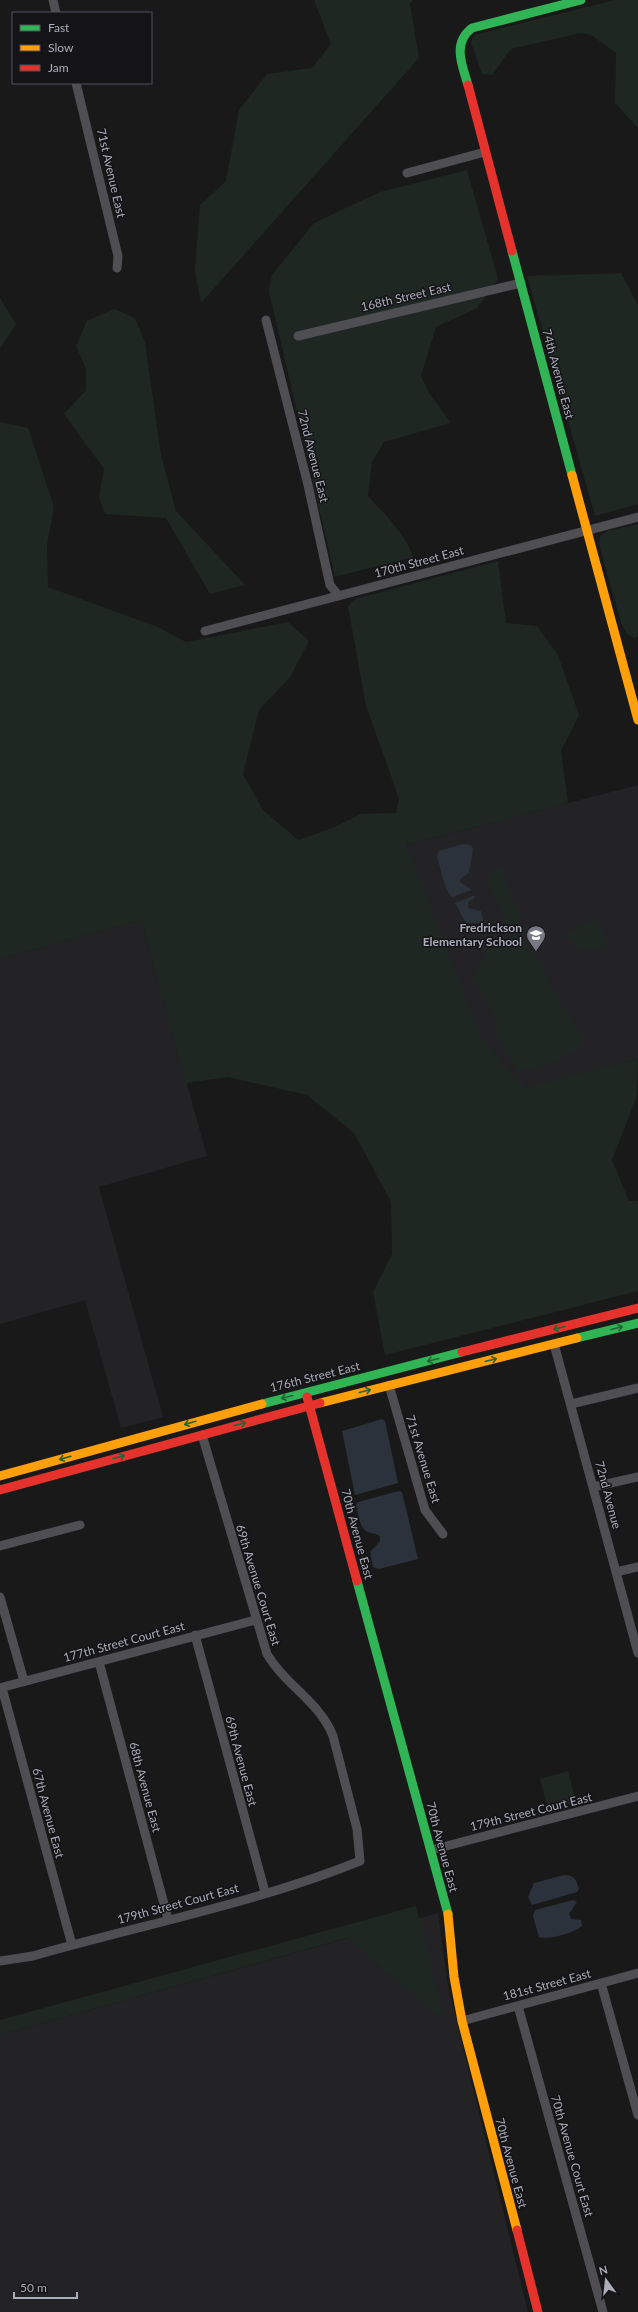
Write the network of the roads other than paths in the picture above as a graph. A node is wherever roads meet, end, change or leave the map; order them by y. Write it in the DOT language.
graph roads {
  1 [pos="53,0"];
  2 [pos="581,0"];
  3 [pos="56,12"];
  4 [pos="76,84"];
  5 [pos="484,152"];
  6 [pos="407,173"];
  7 [pos="117,268"];
  8 [pos="520,282"];
  9 [pos="266,320"];
  10 [pos="298,336"];
  11 [pos="638,516"];
  12 [pos="587,530"];
  13 [pos="339,596"];
  14 [pos="205,631"];
  15 [pos="638,720"];
  16 [pos="638,1308"];
  17 [pos="638,1323"];
  18 [pos="554,1344"];
  19 [pos="389,1385"];
  20 [pos="638,1388"];
  21 [pos="305,1392"];
  22 [pos="571,1404"];
  23 [pos="309,1406"];
  24 [pos="202,1435"];
  25 [pos="0,1476"];
  26 [pos="638,1477"];
  27 [pos="593,1487"];
  28 [pos="0,1490"];
  29 [pos="80,1525"];
  30 [pos="443,1534"];
  31 [pos="0,1546"];
  32 [pos="638,1567"];
  33 [pos="616,1572"];
  34 [pos="0,1597"];
  35 [pos="255,1620"];
  36 [pos="195,1636"];
  37 [pos="638,1653"];
  38 [pos="99,1662"];
  39 [pos="24,1681"];
  40 [pos="1,1688"];
  41 [pos="638,1796"];
  42 [pos="431,1850"];
  43 [pos="360,1861"];
  44 [pos="265,1892"];
  45 [pos="168,1919"];
  46 [pos="72,1945"];
  47 [pos="0,1960"];
  48 [pos="638,1973"];
  49 [pos="601,1983"];
  50 [pos="518,2006"];
  51 [pos="462,2021"];
  52 [pos="638,2115"];
  53 [pos="538,2312"];
  54 [pos="603,2312"];
  1 -- 3 [label="street"];
  2 -- 5 [label="street, 74th Avenue East"];
  4 -- 7 [label="street, 71st Avenue East"];
  5 -- 6 [label="street"];
  5 -- 8 [label="street, 74th Avenue East"];
  8 -- 10 [label="street, 168th Street East"];
  8 -- 12 [label="street, 74th Avenue East"];
  9 -- 13 [label="street, 72nd Avenue East"];
  11 -- 12 [label="street, 170th Street East"];
  12 -- 13 [label="street, 170th Street East"];
  12 -- 15 [label="street, 74th Avenue East"];
  13 -- 14 [label="street, 170th Street East"];
  16 -- 21 [label="street, 176th Street East, one-way"];
  18 -- 17 [label="street, one-way"];
  19 -- 18 [label="street, one-way"];
  18 -- 22 [label="street, 72nd Avenue"];
  23 -- 19 [label="street, one-way"];
  19 -- 30 [label="street, 71st Avenue East"];
  20 -- 22 [label="street"];
  21 -- 23 [label="street, 70th Avenue East"];
  21 -- 25 [label="street, 176th Street East, one-way"];
  22 -- 27 [label="street, 72nd Avenue"];
  24 -- 23 [label="street, one-way"];
  23 -- 42 [label="street, 70th Avenue East"];
  28 -- 24 [label="street, one-way"];
  24 -- 35 [label="street, 69th Avenue Court East"];
  26 -- 27 [label="street"];
  27 -- 33 [label="street, 72nd Avenue"];
  29 -- 31 [label="street"];
  32 -- 33 [label="street"];
  33 -- 37 [label="street, 72nd Avenue"];
  34 -- 39 [label="street"];
  35 -- 36 [label="street, 177th Street Court East"];
  35 -- 43 [label="street, 69th Avenue Court East"];
  36 -- 38 [label="street, 177th Street Court East"];
  36 -- 44 [label="street, 69th Avenue East"];
  38 -- 39 [label="street, 177th Street Court East"];
  38 -- 45 [label="street, 68th Avenue East"];
  39 -- 40 [label="street, 177th Street Court East"];
  40 -- 46 [label="street, 67th Avenue East"];
  41 -- 42 [label="street, 179th Street Court East"];
  42 -- 51 [label="street, 70th Avenue East"];
  43 -- 44 [label="street, 179th Street Court East"];
  44 -- 45 [label="street, 179th Street Court East"];
  45 -- 46 [label="street, 179th Street Court East"];
  46 -- 47 [label="street, 179th Street Court East"];
  48 -- 49 [label="street, 181st Street East"];
  49 -- 50 [label="street, 181st Street East"];
  49 -- 52 [label="street"];
  50 -- 51 [label="street, 181st Street East"];
  50 -- 54 [label="street, 70th Avenue Court East"];
  51 -- 53 [label="street, 70th Avenue East"];
}
